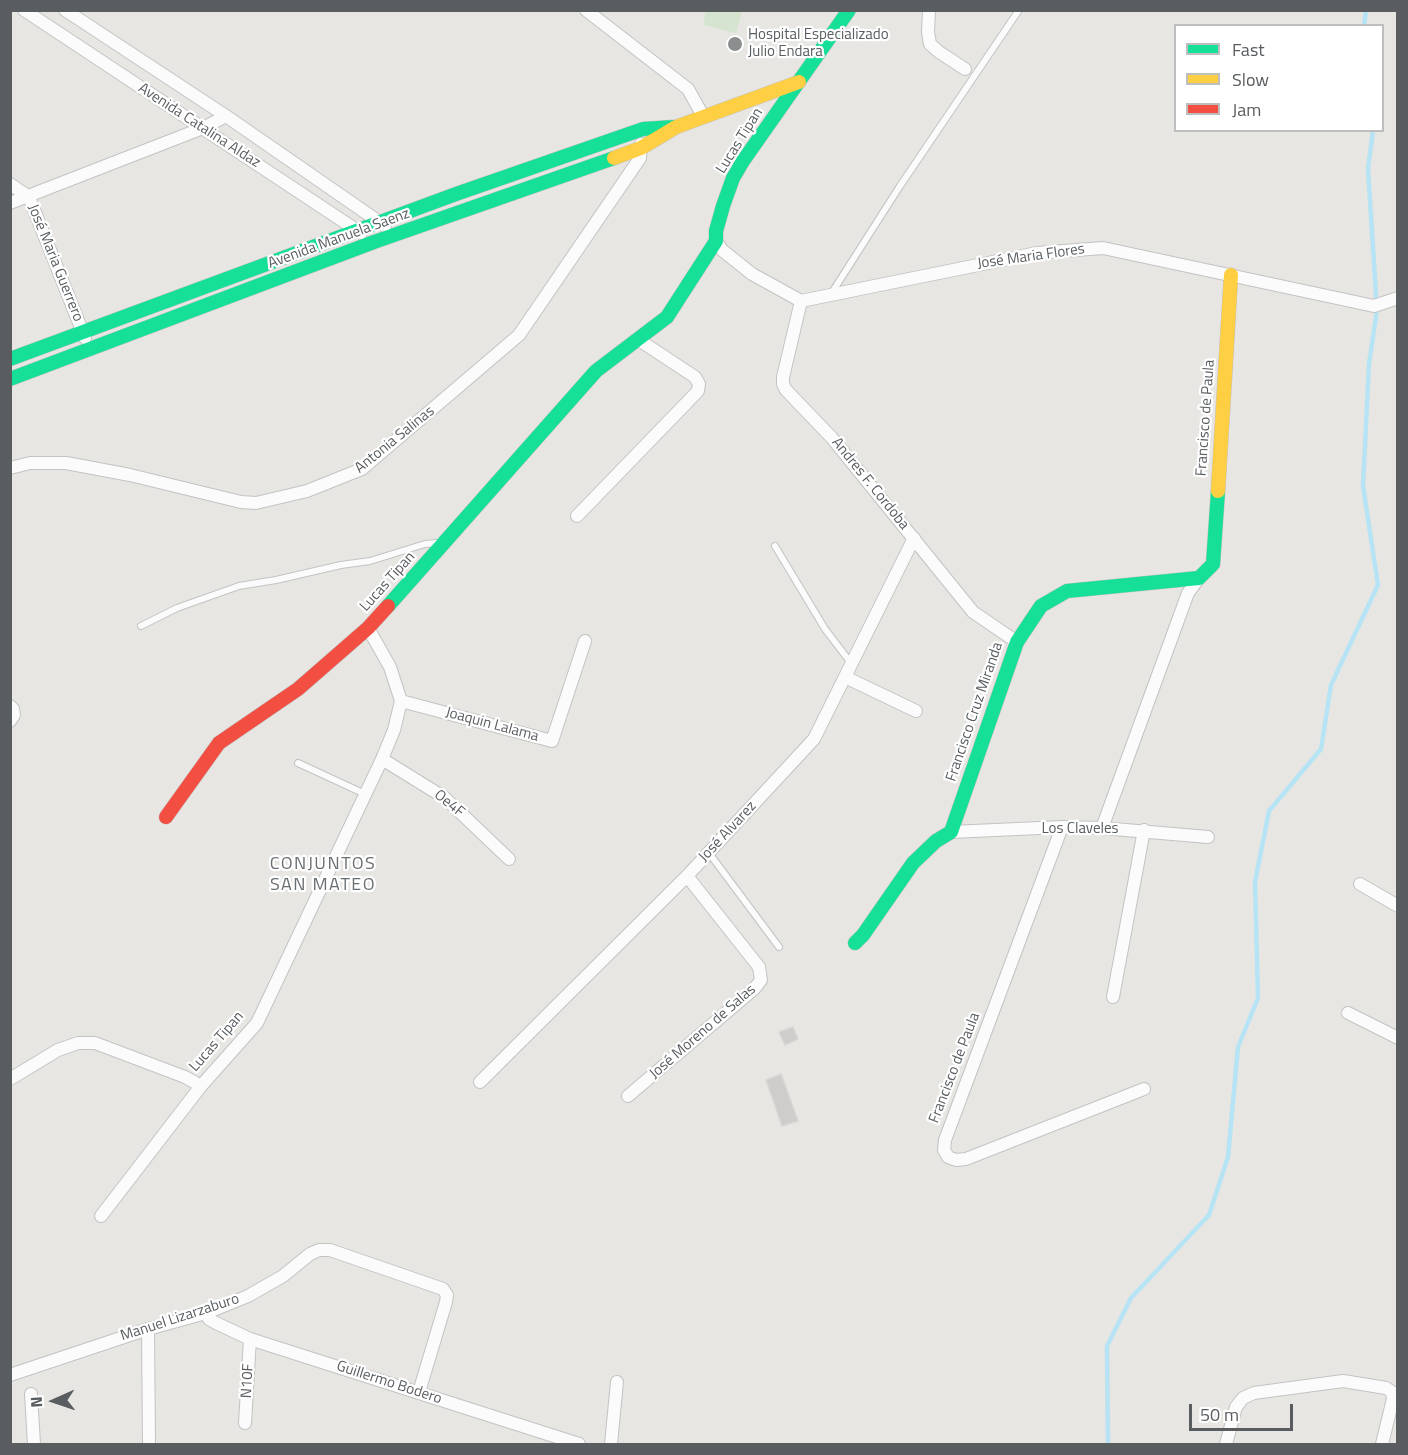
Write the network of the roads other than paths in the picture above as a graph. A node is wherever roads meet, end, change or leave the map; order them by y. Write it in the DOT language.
graph roads {
  1 [pos="24,10"];
  2 [pos="65,10"];
  3 [pos="586,10"];
  4 [pos="849,10"];
  5 [pos="929,10"];
  6 [pos="1019,10"];
  7 [pos="965,69"];
  8 [pos="799,82"];
  9 [pos="226,116"];
  10 [pos="703,116"];
  11 [pos="676,127"];
  12 [pos="203,128"];
  13 [pos="643,129"];
  14 [pos="641,148"];
  15 [pos="10,184"];
  16 [pos="29,196"];
  17 [pos="10,203"];
  18 [pos="379,221"];
  19 [pos="357,230"];
  20 [pos="398,235"];
  21 [pos="716,241"];
  22 [pos="374,242"];
  23 [pos="1231,275"];
  24 [pos="829,297"];
  25 [pos="1396,299"];
  26 [pos="801,301"];
  27 [pos="83,333"];
  28 [pos="639,340"];
  29 [pos="90,350"];
  30 [pos="10,359"];
  31 [pos="10,379"];
  32 [pos="10,468"];
  33 [pos="577,516"];
  34 [pos="914,538"];
  35 [pos="444,543"];
  36 [pos="775,546"];
  37 [pos="1199,578"];
  38 [pos="141,626"];
  39 [pos="368,628"];
  40 [pos="585,641"];
  41 [pos="1017,642"];
  42 [pos="852,663"];
  43 [pos="845,677"];
  44 [pos="401,700"];
  45 [pos="916,711"];
  46 [pos="382,759"];
  47 [pos="298,763"];
  48 [pos="365,795"];
  49 [pos="166,817"];
  50 [pos="1062,827"];
  51 [pos="1102,828"];
  52 [pos="1144,830"];
  53 [pos="951,832"];
  54 [pos="1208,837"];
  55 [pos="709,853"];
  56 [pos="509,859"];
  57 [pos="687,876"];
  58 [pos="1360,884"];
  59 [pos="1398,906"];
  60 [pos="855,943"];
  61 [pos="779,947"];
  62 [pos="1113,997"];
  63 [pos="1348,1013"];
  64 [pos="1398,1038"];
  65 [pos="10,1079"];
  66 [pos="480,1082"];
  67 [pos="201,1086"];
  68 [pos="1144,1089"];
  69 [pos="628,1096"];
  70 [pos="101,1216"];
  71 [pos="206,1312"];
  72 [pos="148,1329"];
  73 [pos="250,1339"];
  74 [pos="10,1375"];
  75 [pos="617,1382"];
  76 [pos="419,1392"];
  77 [pos="31,1394"];
  78 [pos="245,1423"];
  79 [pos="550,1440"];
  80 [pos="34,1444"];
  81 [pos="149,1444"];
  82 [pos="579,1444"];
  83 [pos="611,1444"];
  84 [pos="1226,1444"];
  85 [pos="1382,1444"];
  1 -- 12 [label="street, Avenida Catalina Aldaz"];
  2 -- 9 [label="street, Avenida Catalina Aldaz"];
  3 -- 10 [label="street"];
  4 -- 8 [label="street, Lucas Tipan"];
  5 -- 7 [label="street"];
  6 -- 24 [label="lane"];
  8 -- 10 [label="street, Avenida Manuela Saenz"];
  8 -- 21 [label="street, Lucas Tipan"];
  9 -- 12 [label="street"];
  9 -- 18 [label="street, Avenida Catalina Aldaz"];
  10 -- 11 [label="street, Avenida Manuela Saenz"];
  11 -- 13 [label="street, Avenida Manuela Saenz"];
  11 -- 14 [label="street, Avenida Manuela Saenz"];
  12 -- 16 [label="street"];
  12 -- 19 [label="street, Avenida Catalina Aldaz"];
  13 -- 14 [label="street, Antonia Salinas"];
  13 -- 18 [label="street, Avenida Manuela Saenz"];
  14 -- 20 [label="street, Avenida Manuela Saenz"];
  14 -- 32 [label="street, Antonia Salinas"];
  15 -- 16 [label="street, José Maria Guerrero"];
  16 -- 17 [label="street"];
  16 -- 27 [label="street, José Maria Guerrero"];
  18 -- 19 [label="street, Avenida Manuela Saenz"];
  18 -- 20 [label="street, Avenida Catalina Aldaz"];
  19 -- 22 [label="street, Avenida Catalina Aldaz"];
  19 -- 27 [label="street, Avenida Manuela Saenz"];
  20 -- 22 [label="street, Avenida Manuela Saenz"];
  21 -- 26 [label="street"];
  21 -- 28 [label="street, Lucas Tipan"];
  22 -- 29 [label="street, Avenida Manuela Saenz"];
  23 -- 24 [label="street, José Maria Flores"];
  23 -- 25 [label="street, José Maria Flores"];
  23 -- 37 [label="street, Francisco de Paula"];
  24 -- 26 [label="street, José Maria Flores"];
  26 -- 34 [label="street, Andres F. Cordoba"];
  27 -- 29 [label="street, José Maria Guerrero"];
  27 -- 30 [label="street, Avenida Manuela Saenz"];
  28 -- 33 [label="street"];
  28 -- 35 [label="street, Lucas Tipan"];
  29 -- 31 [label="street, Avenida Manuela Saenz"];
  34 -- 41 [label="street, Andres F. Cordoba"];
  34 -- 42 [label="street, José Alvarez"];
  35 -- 38 [label="lane"];
  35 -- 39 [label="street, Lucas Tipan"];
  36 -- 42 [label="lane"];
  37 -- 41 [label="street, Francisco Cruz Miranda"];
  37 -- 51 [label="street"];
  39 -- 44 [label="street, Lucas Tipan"];
  39 -- 49 [label="street"];
  40 -- 44 [label="street, Joaquin Lalama"];
  41 -- 53 [label="street, Francisco Cruz Miranda"];
  42 -- 43 [label="street, José Alvarez"];
  43 -- 45 [label="street"];
  43 -- 55 [label="street, José Alvarez"];
  44 -- 46 [label="street, Lucas Tipan"];
  46 -- 48 [label="street, Lucas Tipan"];
  46 -- 56 [label="street, Oe4F"];
  47 -- 48 [label="lane"];
  48 -- 67 [label="street, Lucas Tipan"];
  50 -- 51 [label="street, Los Claveles"];
  50 -- 53 [label="street, Los Claveles"];
  50 -- 68 [label="street, Francisco de Paula"];
  51 -- 52 [label="street, Los Claveles"];
  52 -- 54 [label="street, Los Claveles"];
  52 -- 62 [label="street"];
  53 -- 60 [label="street"];
  55 -- 57 [label="street, José Alvarez"];
  55 -- 61 [label="lane"];
  57 -- 66 [label="street, José Alvarez"];
  57 -- 69 [label="street, José Moreno de Salas"];
  58 -- 59 [label="street"];
  63 -- 64 [label="street"];
  65 -- 67 [label="street"];
  67 -- 70 [label="street, Lucas Tipan"];
  71 -- 72 [label="street, Manuel Lizarzaburo"];
  71 -- 73 [label="street, Guillermo Bodero"];
  71 -- 76 [label="street, Manuel Lizarzaburo"];
  72 -- 74 [label="street, Manuel Lizarzaburo"];
  72 -- 81 [label="street"];
  73 -- 76 [label="street, Guillermo Bodero"];
  73 -- 78 [label="street, N10F"];
  75 -- 83 [label="street"];
  76 -- 79 [label="street, Guillermo Bodero"];
  77 -- 80 [label="street"];
  79 -- 82 [label="street, Guillermo Bodero"];
  84 -- 85 [label="street"];
}
